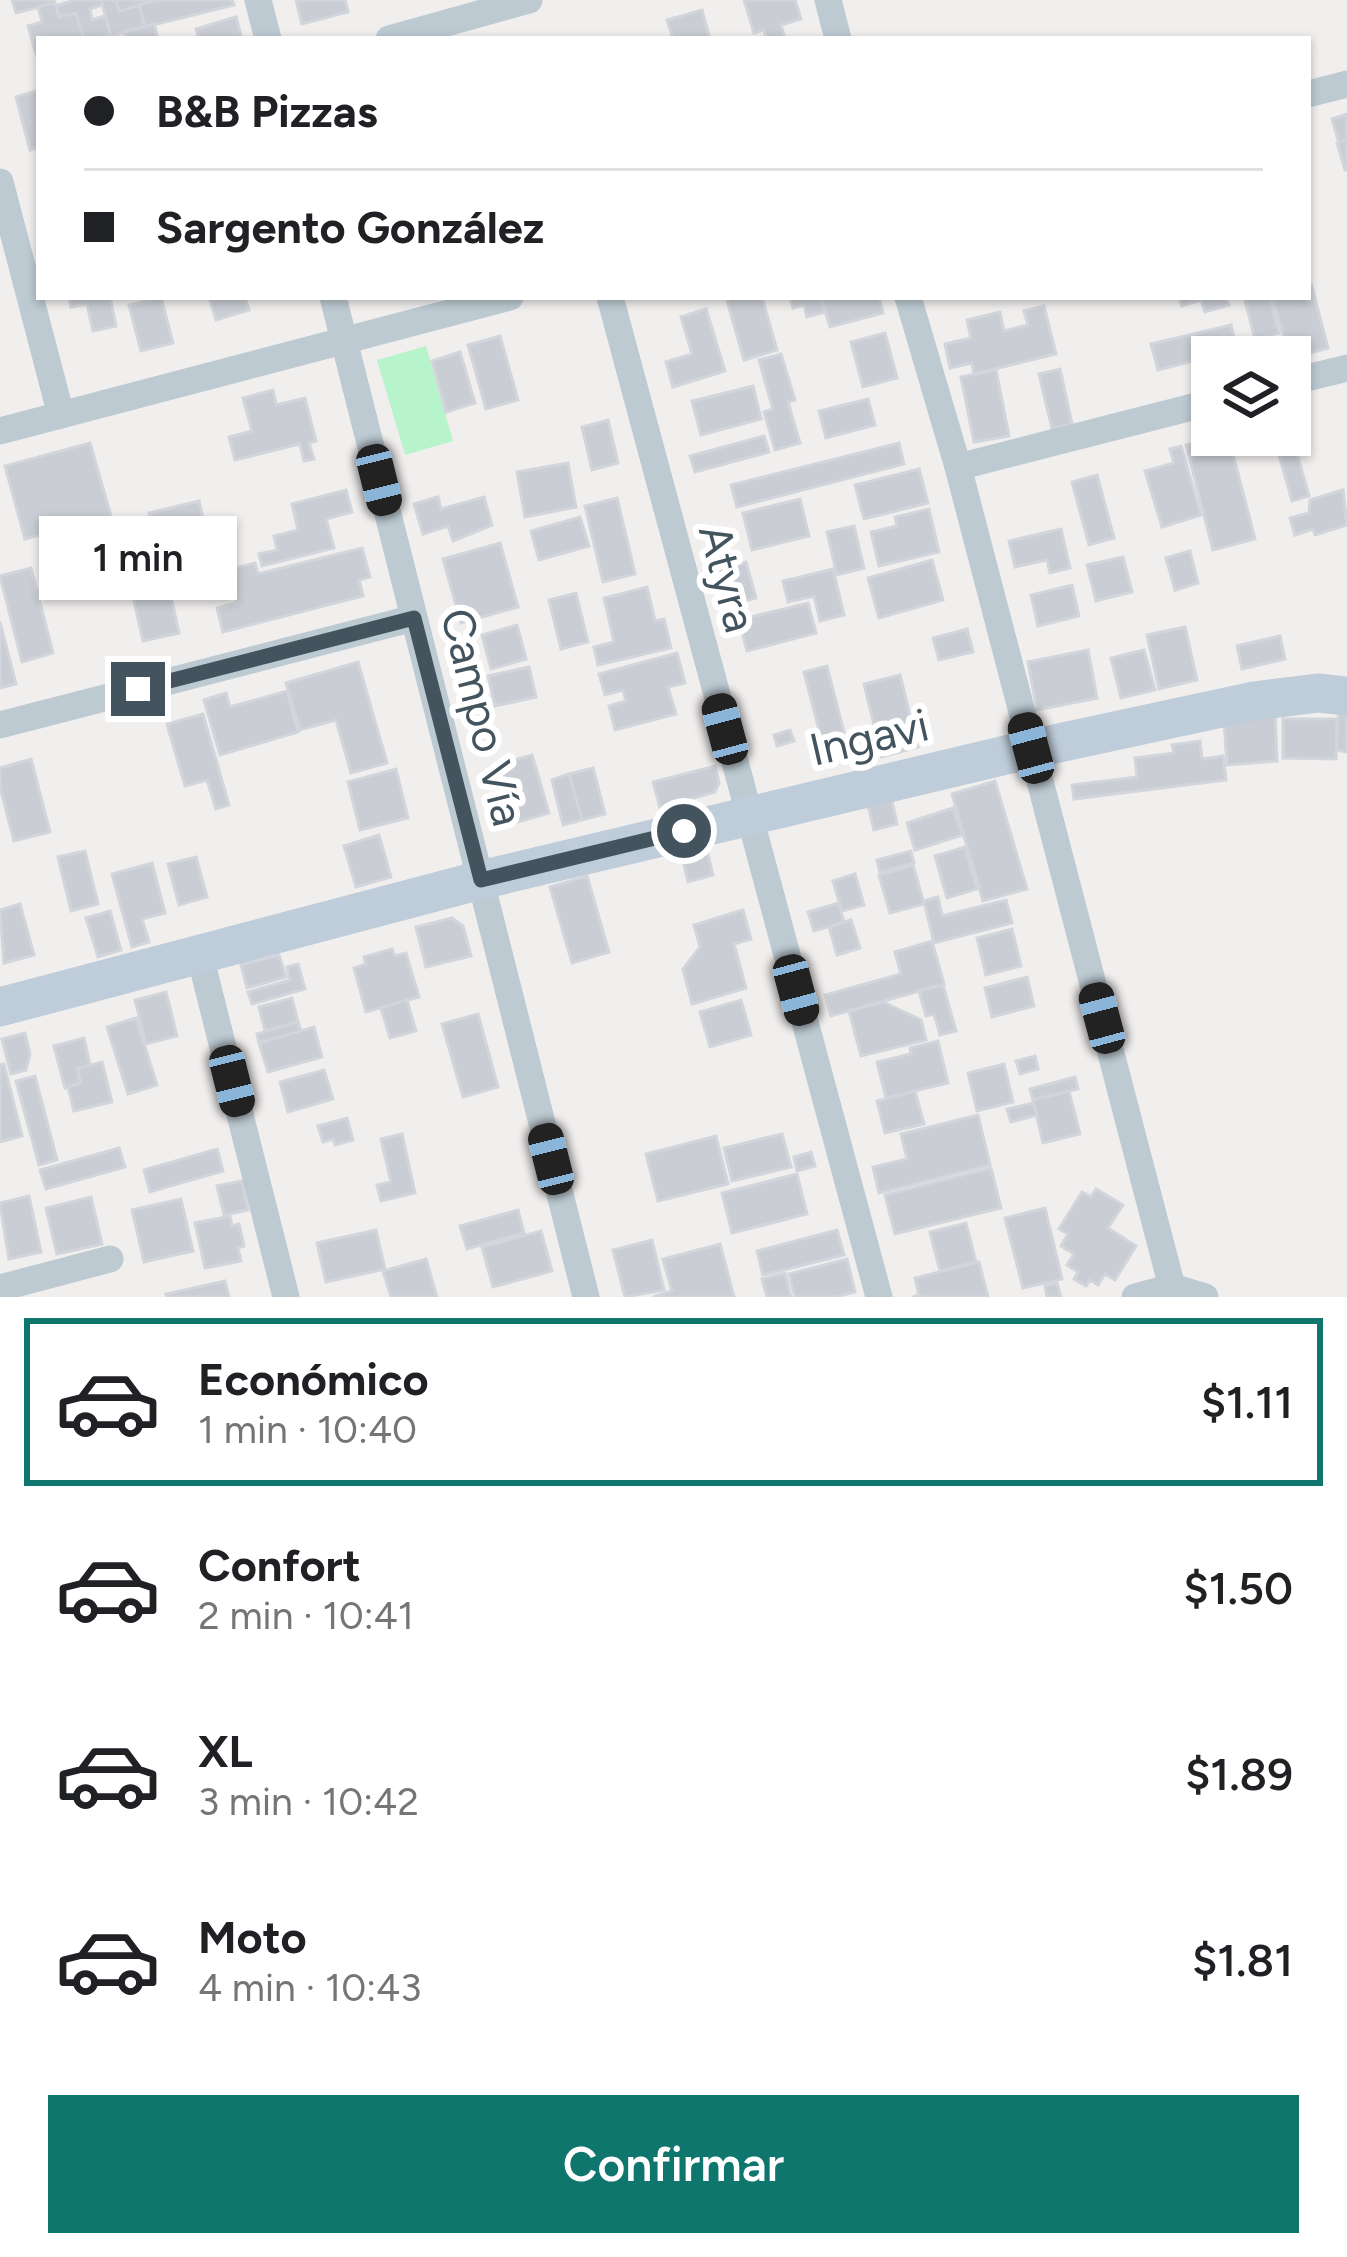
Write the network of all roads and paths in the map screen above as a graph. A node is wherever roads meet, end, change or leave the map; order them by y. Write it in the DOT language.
graph roads {
  1 [pos="258,0"];
  2 [pos="529,0"];
  3 [pos="828,0"];
  4 [pos="267,36"];
  5 [pos="400,36"];
  6 [pos="837,36"];
  7 [pos="1347,84"];
  8 [pos="1311,93"];
  9 [pos="0,182"];
  10 [pos="334,300"];
  11 [pos="499,300"];
  12 [pos="611,300"];
  13 [pos="909,300"];
  14 [pos="344,342"];
  15 [pos="1347,368"];
  16 [pos="1311,377"];
  17 [pos="1191,407"];
  18 [pos="61,415"];
  19 [pos="0,431"];
  20 [pos="958,467"];
  21 [pos="414,618"];
  22 [pos="1347,696"];
  23 [pos="0,724"];
  24 [pos="1031,748"];
  25 [pos="748,815"];
  26 [pos="481,880"];
  27 [pos="199,952"];
  28 [pos="0,1007"];
  29 [pos="110,1259"];
  30 [pos="1172,1287"];
  31 [pos="0,1288"];
  32 [pos="286,1297"];
  33 [pos="586,1297"];
  34 [pos="879,1297"];
  35 [pos="1135,1297"];
  36 [pos="1205,1297"];
  1 -- 4 [label="street"];
  2 -- 5 [label="street"];
  3 -- 6 [label="street"];
  7 -- 8 [label="street"];
  9 -- 18 [label="street"];
  10 -- 14 [label="street, Campo Vía"];
  11 -- 14 [label="street"];
  12 -- 25 [label="street, Atyra"];
  13 -- 20 [label="street"];
  14 -- 18 [label="street"];
  14 -- 21 [label="street, Campo Vía"];
  15 -- 16 [label="street"];
  17 -- 20 [label="street"];
  18 -- 19 [label="street"];
  20 -- 24 [label="street"];
  21 -- 23 [label="street"];
  21 -- 26 [label="street, Campo Vía"];
  22 -- 24 [label="main road, Ingavi"];
  24 -- 25 [label="main road, Ingavi"];
  24 -- 30 [label="street"];
  25 -- 26 [label="main road, Ingavi"];
  25 -- 34 [label="street, Atyra"];
  26 -- 27 [label="main road, Ingavi"];
  26 -- 33 [label="street, Campo Vía"];
  27 -- 28 [label="main road, Ingavi"];
  27 -- 32 [label="street"];
  29 -- 31 [label="street"];
  30 -- 35 [label="street"];
  30 -- 36 [label="street"];
}
